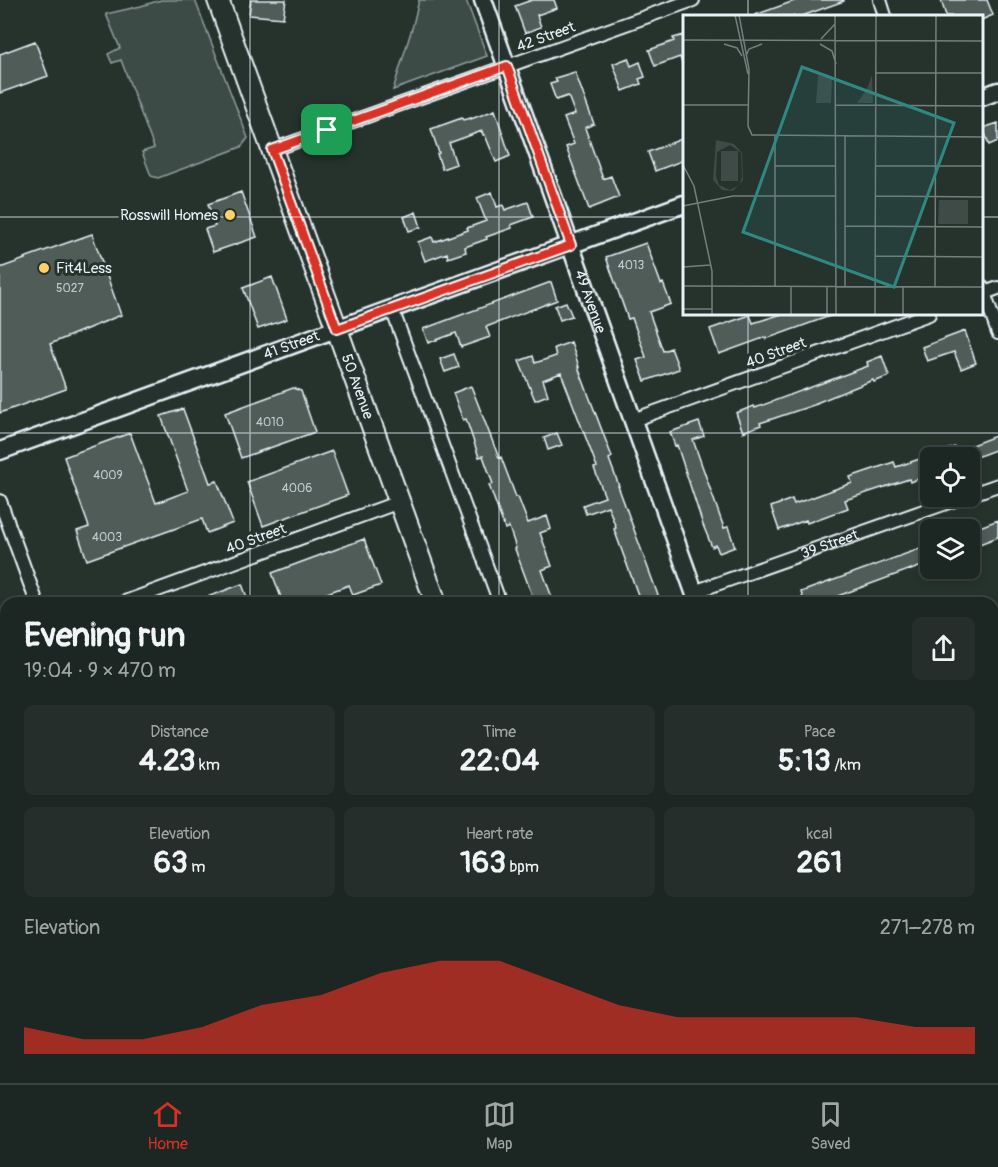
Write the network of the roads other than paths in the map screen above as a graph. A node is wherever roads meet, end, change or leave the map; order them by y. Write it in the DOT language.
graph roads {
  1 [pos="218,0"];
  2 [pos="483,0"];
  3 [pos="693,0"];
  4 [pos="880,0"];
  5 [pos="885,15"];
  6 [pos="507,66"];
  7 [pos="998,91"];
  8 [pos="983,96"];
  9 [pos="272,150"];
  10 [pos="683,204"];
  11 [pos="571,245"];
  12 [pos="998,288"];
  13 [pos="983,292"];
  14 [pos="983,295"];
  15 [pos="392,309"];
  16 [pos="926,315"];
  17 [pos="337,329"];
  18 [pos="998,333"];
  19 [pos="633,420"];
  20 [pos="0,451"];
  21 [pos="998,485"];
  22 [pos="980,491"];
  23 [pos="0,501"];
  24 [pos="399,502"];
  25 [pos="938,507"];
  26 [pos="35,597"];
  27 [pos="138,597"];
  28 [pos="434,597"];
  29 [pos="498,597"];
  30 [pos="696,597"];
  31 [pos="699,597"];
  1 -- 9 [label="main road, 50 Avenue"];
  2 -- 6 [label="street, 49 Avenue"];
  3 -- 6 [label="street, 42 Street"];
  4 -- 5 [label="street"];
  6 -- 9 [label="street, 42 Street"];
  6 -- 11 [label="street, 49 Avenue"];
  7 -- 8 [label="street"];
  9 -- 17 [label="main road, 50 Avenue"];
  10 -- 11 [label="street, 41 Street"];
  11 -- 15 [label="street, 41 Street"];
  11 -- 19 [label="street, 49 Avenue"];
  12 -- 13 [label="street"];
  14 -- 18 [label="street"];
  15 -- 17 [label="street, 41 Street"];
  15 -- 29 [label="street"];
  16 -- 19 [label="street, 40 Street"];
  17 -- 20 [label="street, 41 Street"];
  17 -- 24 [label="main road, 50 Avenue"];
  19 -- 30 [label="street, 49 Avenue"];
  21 -- 22 [label="street, 39 Street"];
  23 -- 26 [label="street"];
  24 -- 27 [label="street, 40 Street"];
  24 -- 28 [label="main road, 50 Avenue"];
  25 -- 31 [label="street, 39 Street"];
}
